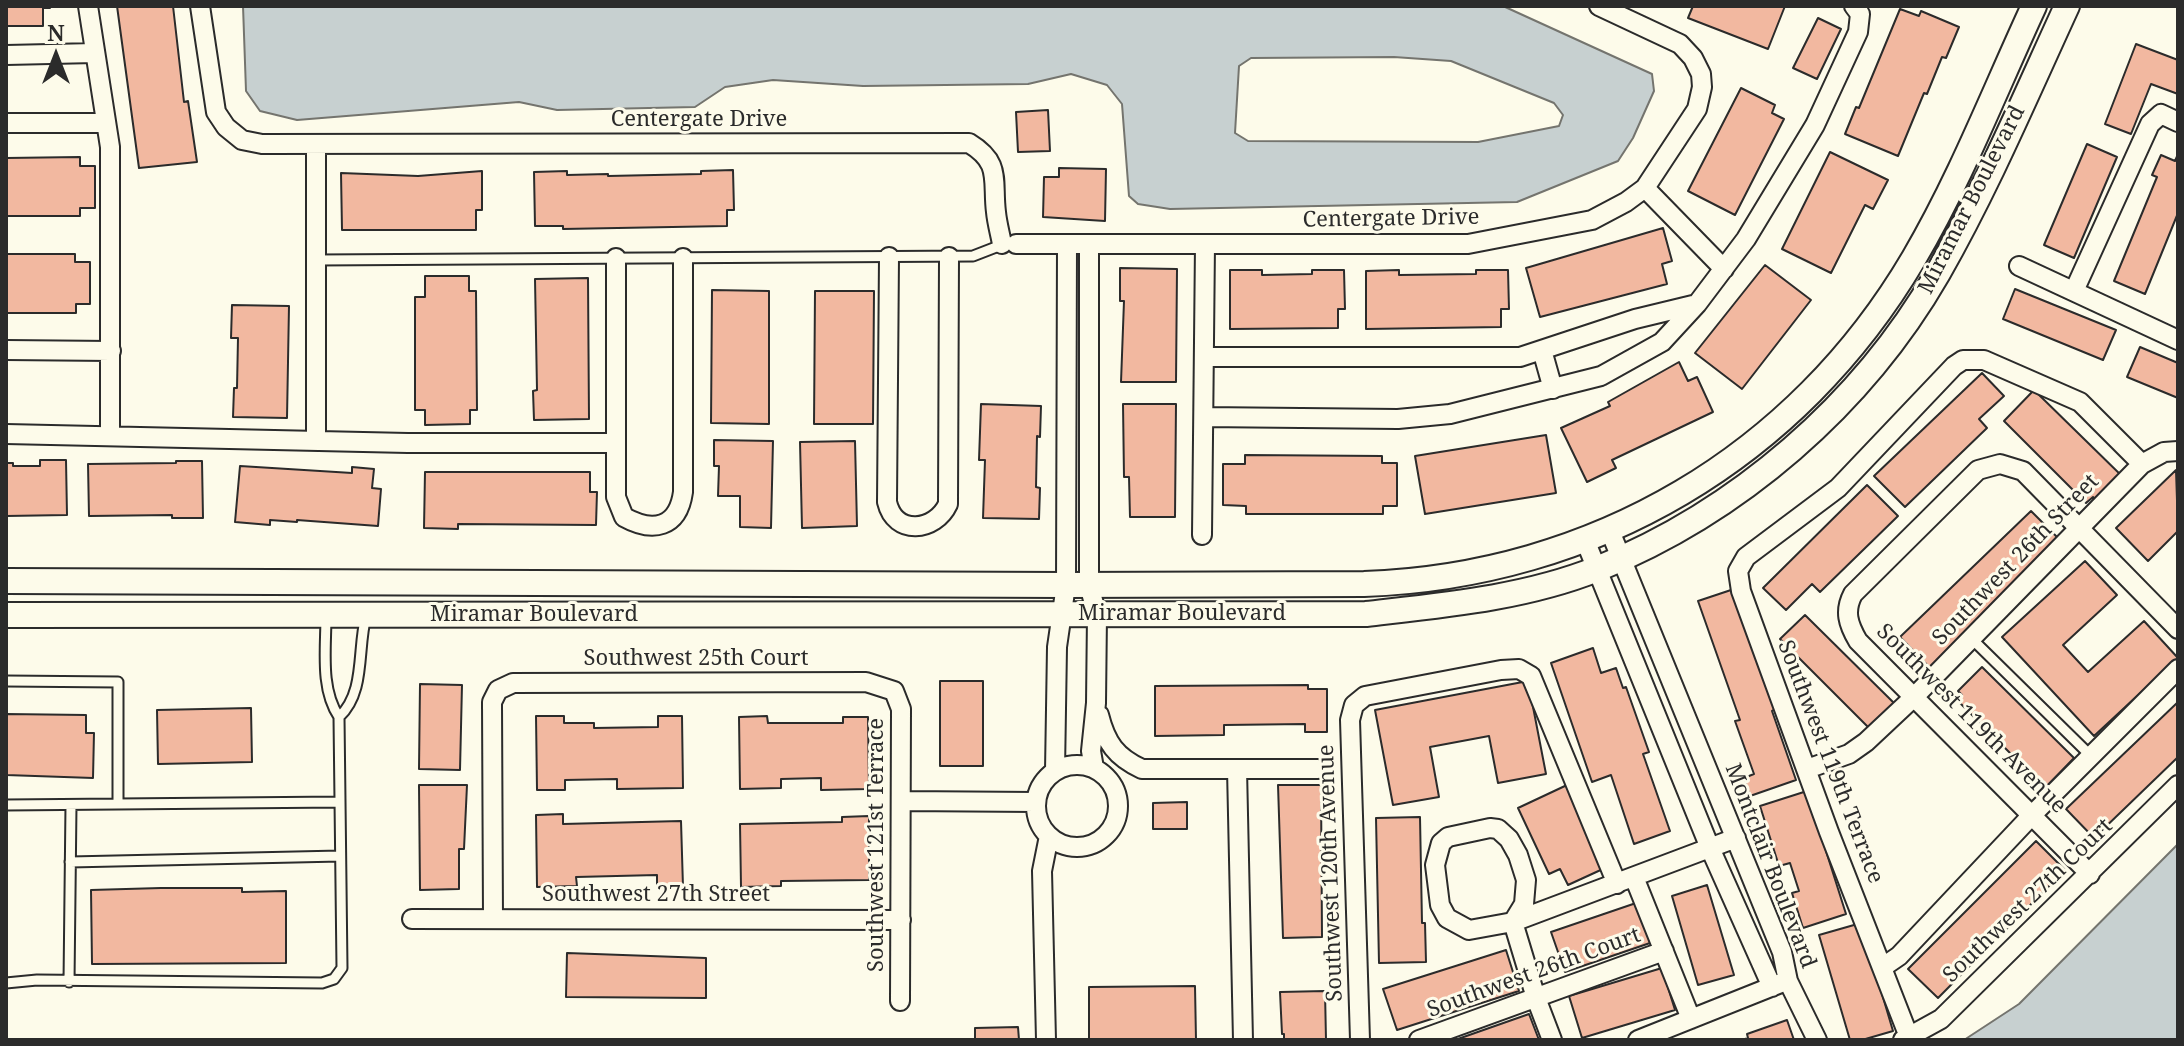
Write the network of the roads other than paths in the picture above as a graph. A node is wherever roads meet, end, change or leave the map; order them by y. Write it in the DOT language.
graph roads {
  1 [pos="88,6"];
  2 [pos="200,6"];
  3 [pos="1599,6"];
  4 [pos="1854,6"];
  5 [pos="2034,6"];
  6 [pos="2067,6"];
  7 [pos="95,53"];
  8 [pos="6,55"];
  9 [pos="2178,122"];
  10 [pos="6,123"];
  11 [pos="106,123"];
  12 [pos="316,144"];
  13 [pos="1645,188"];
  14 [pos="1009,244"];
  15 [pos="1067,244"];
  16 [pos="1089,244"];
  17 [pos="1205,244"];
  18 [pos="889,257"];
  19 [pos="949,257"];
  20 [pos="616,258"];
  21 [pos="683,258"];
  22 [pos="317,260"];
  23 [pos="2019,266"];
  24 [pos="1724,269"];
  25 [pos="2074,291"];
  26 [pos="1697,304"];
  27 [pos="2178,340"];
  28 [pos="6,350"];
  29 [pos="1542,350"];
  30 [pos="111,351"];
  31 [pos="1204,357"];
  32 [pos="1067,365"];
  33 [pos="1088,365"];
  34 [pos="1553,389"];
  35 [pos="1204,417"];
  36 [pos="6,434"];
  37 [pos="110,435"];
  38 [pos="316,441"];
  39 [pos="616,443"];
  40 [pos="2178,451"];
  41 [pos="2142,464"];
  42 [pos="2080,529"];
  43 [pos="1610,531"];
  44 [pos="1202,535"];
  45 [pos="1585,540"];
  46 [pos="1622,557"];
  47 [pos="1596,569"];
  48 [pos="6,581"];
  49 [pos="1078,585"];
  50 [pos="356,602"];
  51 [pos="1062,614"];
  52 [pos="6,615"];
  53 [pos="326,615"];
  54 [pos="1097,615"];
  55 [pos="2178,629"];
  56 [pos="1972,639"];
  57 [pos="2178,669"];
  58 [pos="6,681"];
  59 [pos="894,691"];
  60 [pos="1914,697"];
  61 [pos="1096,703"];
  62 [pos="1682,706"];
  63 [pos="339,717"];
  64 [pos="1656,717"];
  65 [pos="2091,756"];
  66 [pos="1094,768"];
  67 [pos="1142,769"];
  68 [pos="1237,769"];
  69 [pos="1318,769"];
  70 [pos="1807,769"];
  71 [pos="1055,771"];
  72 [pos="1114,785"];
  73 [pos="2178,785"];
  74 [pos="902,801"];
  75 [pos="340,802"];
  76 [pos="1036,802"];
  77 [pos="118,804"];
  78 [pos="6,805"];
  79 [pos="71,805"];
  80 [pos="2032,815"];
  81 [pos="1049,836"];
  82 [pos="1736,838"];
  83 [pos="1710,848"];
  84 [pos="340,856"];
  85 [pos="70,862"];
  86 [pos="2090,874"];
  87 [pos="1626,881"];
  88 [pos="493,918"];
  89 [pos="412,919"];
  90 [pos="901,920"];
  91 [pos="1513,922"];
  92 [pos="1664,951"];
  93 [pos="1883,967"];
  94 [pos="69,982"];
  95 [pos="6,983"];
  96 [pos="1780,984"];
  97 [pos="1536,998"];
  98 [pos="900,1001"];
  99 [pos="1691,1019"];
  100 [pos="1906,1038"];
  101 [pos="1046,1040"];
  102 [pos="1243,1040"];
  103 [pos="1360,1040"];
  104 [pos="1419,1040"];
  105 [pos="1552,1040"];
  106 [pos="1640,1040"];
  107 [pos="1817,1040"];
  1 -- 7 [label="street"];
  2 -- 12 [label="street, Centergate Drive"];
  3 -- 13 [label="street, Centergate Drive"];
  4 -- 24 [label="street"];
  5 -- 43 [label="street, Miramar Boulevard"];
  6 -- 46 [label="street, Miramar Boulevard"];
  7 -- 8 [label="street"];
  7 -- 11 [label="street"];
  9 -- 25 [label="street"];
  10 -- 11 [label="street"];
  11 -- 30 [label="street"];
  12 -- 14 [label="street, Centergate Drive"];
  12 -- 22 [label="street"];
  13 -- 17 [label="street, Centergate Drive"];
  13 -- 24 [label="street"];
  14 -- 15 [label="street, Centergate Drive"];
  14 -- 19 [label="lane"];
  15 -- 16 [label="street, Centergate Drive"];
  15 -- 32 [label="street"];
  16 -- 17 [label="street, Centergate Drive"];
  16 -- 33 [label="street"];
  17 -- 31 [label="street"];
  18 -- 19 [label="lane"];
  18 -- 19 [label="street"];
  18 -- 21 [label="lane"];
  20 -- 21 [label="lane"];
  20 -- 22 [label="lane"];
  20 -- 39 [label="street"];
  21 -- 39 [label="street"];
  22 -- 38 [label="street"];
  23 -- 25 [label="street"];
  24 -- 26 [label="street"];
  25 -- 27 [label="street"];
  26 -- 29 [label="street"];
  26 -- 34 [label="street"];
  28 -- 30 [label="street"];
  29 -- 31 [label="street"];
  29 -- 34 [label="street"];
  30 -- 37 [label="street"];
  31 -- 35 [label="street"];
  32 -- 33 [label="street"];
  32 -- 49 [label="street"];
  33 -- 49 [label="street"];
  34 -- 35 [label="street"];
  35 -- 44 [label="street"];
  36 -- 37 [label="street"];
  37 -- 38 [label="street"];
  38 -- 39 [label="street"];
  40 -- 41 [label="street, Southwest 26th Street"];
  41 -- 42 [label="street, Southwest 26th Street"];
  41 -- 70 [label="street, Southwest 119th Terrace"];
  42 -- 55 [label="street"];
  42 -- 56 [label="street, Southwest 26th Street"];
  42 -- 60 [label="street, Southwest 119th Avenue"];
  43 -- 45 [label="street, Miramar Boulevard"];
  43 -- 46 [label="street, Montclair Boulevard"];
  45 -- 47 [label="street, Montclair Boulevard"];
  45 -- 49 [label="street, Miramar Boulevard"];
  46 -- 47 [label="street, Miramar Boulevard"];
  46 -- 62 [label="street, Montclair Boulevard"];
  47 -- 54 [label="street, Miramar Boulevard"];
  47 -- 64 [label="street, Montclair Boulevard"];
  48 -- 50 [label="street, Miramar Boulevard"];
  49 -- 50 [label="street, Miramar Boulevard"];
  49 -- 51 [label="street"];
  49 -- 54 [label="street"];
  50 -- 51 [label="street, Miramar Boulevard"];
  50 -- 53 [label="street, Miramar Boulevard"];
  50 -- 63 [label="lane"];
  51 -- 54 [label="street, Miramar Boulevard"];
  51 -- 71 [label="street"];
  52 -- 53 [label="street, Miramar Boulevard"];
  53 -- 63 [label="lane"];
  54 -- 61 [label="street"];
  56 -- 60 [label="street, Southwest 26th Street"];
  56 -- 65 [label="lane"];
  57 -- 65 [label="street"];
  58 -- 77 [label="lane"];
  59 -- 74 [label="street, Southwest 121st Terrace"];
  59 -- 88 [label="street, Southwest 25th Court"];
  60 -- 70 [label="street, Southwest 26th Street"];
  60 -- 80 [label="street, Southwest 119th Avenue"];
  61 -- 66 [label="street"];
  61 -- 67 [label="street"];
  62 -- 64 [label="street"];
  62 -- 82 [label="street, Montclair Boulevard"];
  63 -- 75 [label="lane"];
  64 -- 83 [label="street, Montclair Boulevard"];
  65 -- 80 [label="street"];
  66 -- 71 [label="street"];
  66 -- 72 [label="street"];
  67 -- 68 [label="street"];
  67 -- 72 [label="street"];
  68 -- 69 [label="street"];
  68 -- 102 [label="street"];
  70 -- 93 [label="street, Southwest 119th Terrace"];
  71 -- 76 [label="street"];
  72 -- 81 [label="street"];
  73 -- 86 [label="street, Southwest 27th Court"];
  74 -- 76 [label="street"];
  74 -- 90 [label="street, Southwest 121st Terrace"];
  75 -- 77 [label="lane"];
  75 -- 84 [label="lane"];
  76 -- 81 [label="street"];
  77 -- 79 [label="lane"];
  78 -- 79 [label="lane"];
  79 -- 85 [label="lane"];
  80 -- 86 [label="street, Southwest 119th Avenue"];
  80 -- 93 [label="street"];
  81 -- 101 [label="street"];
  82 -- 83 [label="street"];
  82 -- 96 [label="street, Montclair Boulevard"];
  83 -- 87 [label="street"];
  83 -- 96 [label="street, Montclair Boulevard"];
  84 -- 85 [label="lane"];
  84 -- 94 [label="lane"];
  85 -- 94 [label="lane"];
  86 -- 100 [label="street, Southwest 27th Court"];
  87 -- 91 [label="street"];
  87 -- 92 [label="street"];
  87 -- 103 [label="street, Southwest 120th Avenue"];
  88 -- 89 [label="street, Southwest 27th Street"];
  88 -- 90 [label="street, Southwest 27th Street"];
  90 -- 98 [label="street, Southwest 121st Terrace"];
  91 -- 91 [label="street"];
  91 -- 97 [label="street"];
  92 -- 97 [label="street, Southwest 26th Court"];
  92 -- 99 [label="street"];
  93 -- 100 [label="street, Southwest 119th Terrace"];
  94 -- 95 [label="lane"];
  96 -- 99 [label="street"];
  96 -- 107 [label="street, Montclair Boulevard"];
  97 -- 104 [label="street, Southwest 26th Court"];
  97 -- 105 [label="street"];
  99 -- 106 [label="street"];
}
